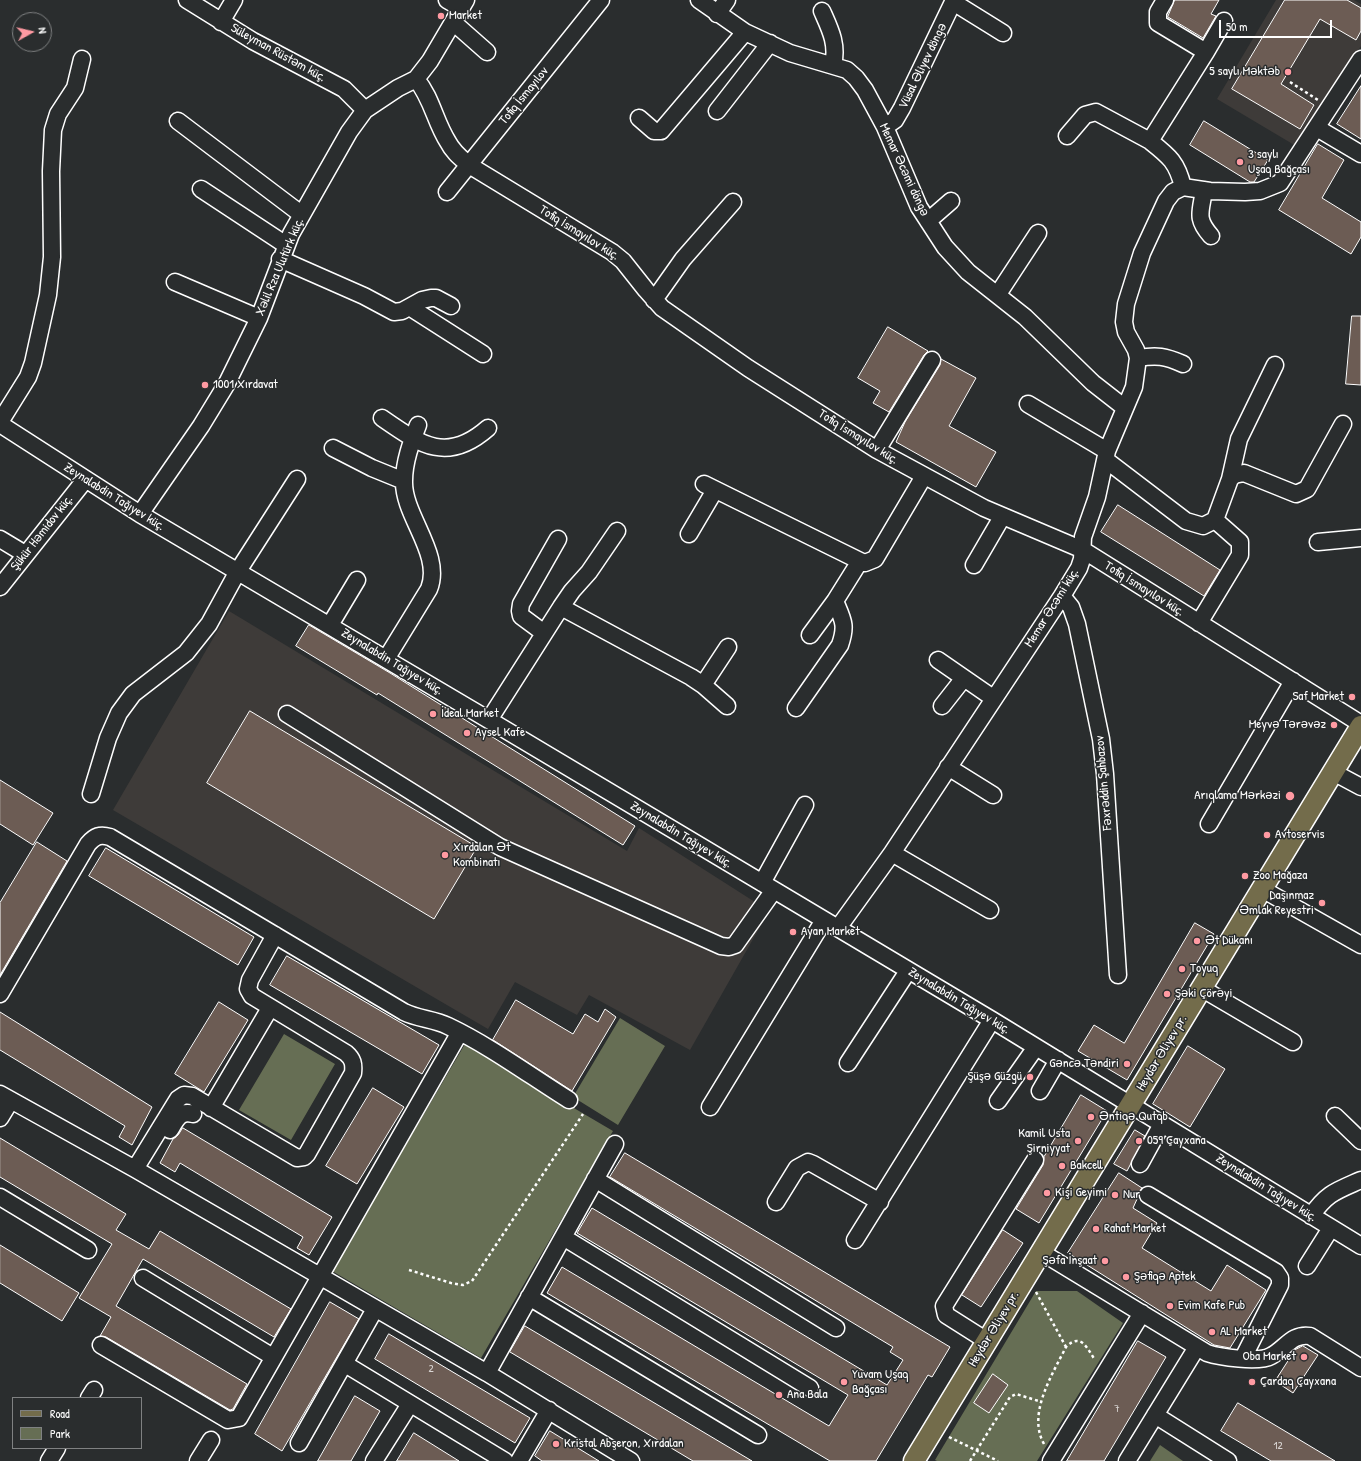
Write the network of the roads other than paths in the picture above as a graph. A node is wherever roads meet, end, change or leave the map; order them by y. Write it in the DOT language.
graph roads {
  1 [pos="187,0"];
  2 [pos="234,0"];
  3 [pos="447,0"];
  4 [pos="601,0"];
  5 [pos="699,0"];
  6 [pos="727,0"];
  7 [pos="1165,0"];
  8 [pos="954,1"];
  9 [pos="464,4"];
  10 [pos="822,11"];
  11 [pos="717,14"];
  12 [pos="1224,21"];
  13 [pos="221,22"];
  14 [pos="453,22"];
  15 [pos="745,32"];
  16 [pos="1003,33"];
  17 [pos="770,43"];
  18 [pos="487,52"];
  19 [pos="1206,52"];
  20 [pos="82,59"];
  21 [pos="1361,59"];
  22 [pos="834,64"];
  23 [pos="416,79"];
  24 [pos="365,110"];
  25 [pos="718,111"];
  26 [pos="639,118"];
  27 [pos="178,121"];
  28 [pos="885,127"];
  29 [pos="1317,128"];
  30 [pos="1067,136"];
  31 [pos="1150,141"];
  32 [pos="1361,154"];
  33 [pos="469,165"];
  34 [pos="1183,187"];
  35 [pos="200,189"];
  36 [pos="1204,190"];
  37 [pos="448,192"];
  38 [pos="951,201"];
  39 [pos="733,202"];
  40 [pos="301,214"];
  41 [pos="928,222"];
  42 [pos="1038,233"];
  43 [pos="1211,236"];
  44 [pos="283,252"];
  45 [pos="175,282"];
  46 [pos="998,294"];
  47 [pos="654,300"];
  48 [pos="451,306"];
  49 [pos="411,308"];
  50 [pos="258,318"];
  51 [pos="483,354"];
  52 [pos="1138,358"];
  53 [pos="932,360"];
  54 [pos="1183,364"];
  55 [pos="1275,365"];
  56 [pos="1028,404"];
  57 [pos="1125,408"];
  58 [pos="382,418"];
  59 [pos="0,423"];
  60 [pos="1343,424"];
  61 [pos="488,428"];
  62 [pos="416,432"];
  63 [pos="333,448"];
  64 [pos="878,450"];
  65 [pos="1107,455"];
  66 [pos="924,476"];
  67 [pos="297,479"];
  68 [pos="1230,479"];
  69 [pos="85,480"];
  70 [pos="404,482"];
  71 [pos="140,514"];
  72 [pos="1002,517"];
  73 [pos="1215,520"];
  74 [pos="617,531"];
  75 [pos="689,534"];
  76 [pos="1361,538"];
  77 [pos="0,539"];
  78 [pos="558,539"];
  79 [pos="1318,542"];
  80 [pos="1083,550"];
  81 [pos="25,554"];
  82 [pos="860,561"];
  83 [pos="974,565"];
  84 [pos="238,571"];
  85 [pos="357,580"];
  86 [pos="0,587"];
  87 [pos="1062,596"];
  88 [pos="835,601"];
  89 [pos="561,607"];
  90 [pos="1199,623"];
  91 [pos="330,626"];
  92 [pos="544,633"];
  93 [pos="810,635"];
  94 [pos="728,647"];
  95 [pos="386,659"];
  96 [pos="938,660"];
  97 [pos="964,678"];
  98 [pos="1293,681"];
  99 [pos="704,685"];
  100 [pos="993,698"];
  101 [pos="727,706"];
  102 [pos="942,706"];
  103 [pos="796,708"];
  104 [pos="288,714"];
  105 [pos="489,720"];
  106 [pos="1361,725"];
  107 [pos="948,767"];
  108 [pos="1333,772"];
  109 [pos="1361,788"];
  110 [pos="91,794"];
  111 [pos="993,795"];
  112 [pos="805,805"];
  113 [pos="1209,824"];
  114 [pos="892,852"];
  115 [pos="768,887"];
  116 [pos="1262,889"];
  117 [pos="990,910"];
  118 [pos="824,920"];
  119 [pos="838,928"];
  120 [pos="275,936"];
  121 [pos="1361,946"];
  122 [pos="908,971"];
  123 [pos="1118,975"];
  124 [pos="1201,988"];
  125 [pos="0,994"];
  126 [pos="270,1008"];
  127 [pos="992,1020"];
  128 [pos="460,1032"];
  129 [pos="1293,1042"];
  130 [pos="1036,1047"];
  131 [pos="1058,1060"];
  132 [pos="848,1063"];
  133 [pos="1040,1090"];
  134 [pos="6,1097"];
  135 [pos="569,1100"];
  136 [pos="998,1101"];
  137 [pos="1131,1104"];
  138 [pos="710,1107"];
  139 [pos="211,1108"];
  140 [pos="193,1114"];
  141 [pos="1335,1116"];
  142 [pos="0,1118"];
  143 [pos="1162,1124"];
  144 [pos="1361,1141"];
  145 [pos="615,1144"];
  146 [pos="1035,1160"];
  147 [pos="1140,1164"];
  148 [pos="139,1172"];
  149 [pos="595,1180"];
  150 [pos="1361,1180"];
  151 [pos="1148,1195"];
  152 [pos="0,1197"];
  153 [pos="776,1202"];
  154 [pos="880,1202"];
  155 [pos="1311,1216"];
  156 [pos="1331,1228"];
  157 [pos="563,1237"];
  158 [pos="856,1240"];
  159 [pos="1361,1246"];
  160 [pos="88,1250"];
  161 [pos="1041,1252"];
  162 [pos="1307,1266"];
  163 [pos="320,1277"];
  164 [pos="143,1278"];
  165 [pos="529,1297"];
  166 [pos="375,1309"];
  167 [pos="1142,1314"];
  168 [pos="836,1328"];
  169 [pos="987,1341"];
  170 [pos="101,1345"];
  171 [pos="1197,1347"];
  172 [pos="273,1357"];
  173 [pos="1244,1358"];
  174 [pos="344,1364"];
  175 [pos="1361,1368"];
  176 [pos="487,1372"];
  177 [pos="810,1388"];
  178 [pos="410,1404"];
  179 [pos="549,1410"];
  180 [pos="1155,1415"];
  181 [pos="758,1435"];
  182 [pos="211,1440"];
  183 [pos="299,1443"];
  184 [pos="56,1449"];
  185 [pos="1049,1454"];
  186 [pos="919,1459"];
  187 [pos="49,1461"];
  188 [pos="198,1461"];
  189 [pos="374,1461"];
  190 [pos="505,1461"];
  191 [pos="519,1461"];
  192 [pos="631,1461"];
  193 [pos="1127,1461"];
  194 [pos="1228,1461"];
  1 -- 13 [label="street, Süleyman Rüstəm küç."];
  2 -- 13 [label="street"];
  3 -- 9 [label="street"];
  4 -- 33 [label="street, Tofiq İsmayılov"];
  5 -- 11 [label="street, Memar Əcəmi döngə"];
  6 -- 11 [label="street"];
  7 -- 19 [label="street"];
  8 -- 16 [label="street"];
  8 -- 28 [label="street, Vüsal Əliyev döngə"];
  9 -- 14 [label="street, Xəlil Rza Ulutürk küç."];
  10 -- 22 [label="street"];
  11 -- 15 [label="street, Memar Əcəmi döngə"];
  12 -- 19 [label="street"];
  13 -- 24 [label="street, Süleyman Rüstəm küç."];
  14 -- 18 [label="street"];
  14 -- 23 [label="street, Xəlil Rza Ulutürk küç."];
  15 -- 17 [label="street, Memar Əcəmi döngə"];
  15 -- 26 [label="street"];
  17 -- 22 [label="street, Memar Əcəmi döngə"];
  17 -- 25 [label="street"];
  19 -- 31 [label="street"];
  20 -- 59 [label="street"];
  21 -- 29 [label="street"];
  22 -- 28 [label="street, Memar Əcəmi döngə"];
  23 -- 24 [label="street, Xəlil Rza Ulutürk küç."];
  23 -- 33 [label="street, Tofiq İsmayılov küç."];
  24 -- 40 [label="street, Xəlil Rza Ulutürk küç."];
  27 -- 40 [label="street"];
  28 -- 41 [label="street, Memar Əcəmi döngə"];
  29 -- 32 [label="street"];
  29 -- 36 [label="street"];
  30 -- 31 [label="street"];
  31 -- 34 [label="street"];
  33 -- 37 [label="street, Tofiq İsmayılov"];
  33 -- 47 [label="street, Tofiq İsmayılov küç."];
  34 -- 36 [label="street"];
  34 -- 52 [label="street"];
  35 -- 44 [label="street"];
  36 -- 43 [label="street"];
  38 -- 41 [label="street"];
  39 -- 47 [label="street"];
  40 -- 44 [label="street, Xəlil Rza Ulutürk küç."];
  41 -- 46 [label="street, Memar Əcəmi döngə"];
  42 -- 46 [label="street"];
  44 -- 49 [label="street"];
  44 -- 50 [label="street, Xəlil Rza Ulutürk küç."];
  45 -- 50 [label="street"];
  46 -- 57 [label="street, Memar Əcəmi döngə"];
  47 -- 64 [label="street, Tofiq İsmayılov küç."];
  48 -- 49 [label="street"];
  49 -- 51 [label="street"];
  50 -- 71 [label="street, Xəlil Rza Ulutürk küç."];
  52 -- 54 [label="street"];
  52 -- 57 [label="street, Memar Əcəmi küç."];
  53 -- 64 [label="street"];
  55 -- 68 [label="street"];
  56 -- 65 [label="street"];
  57 -- 65 [label="street, Memar Əcəmi küç."];
  58 -- 62 [label="street"];
  59 -- 69 [label="street, Zeynalabdin Tağıyev küç."];
  60 -- 68 [label="street"];
  61 -- 62 [label="street"];
  62 -- 70 [label="street"];
  63 -- 70 [label="street"];
  64 -- 66 [label="street, Tofiq İsmayılov küç."];
  65 -- 73 [label="street"];
  65 -- 80 [label="street, Memar Əcəmi küç."];
  66 -- 72 [label="street, Tofiq İsmayılov küç."];
  66 -- 82 [label="street"];
  67 -- 84 [label="street"];
  68 -- 73 [label="street"];
  69 -- 71 [label="street, Zeynalabdin Tağıyev küç."];
  69 -- 81 [label="street, Şükür Həmidov küç."];
  70 -- 95 [label="street"];
  71 -- 84 [label="street, Zeynalabdin Tağıyev küç."];
  72 -- 80 [label="street, Tofiq İsmayılov küç."];
  72 -- 83 [label="street"];
  73 -- 90 [label="street"];
  74 -- 89 [label="street"];
  75 -- 82 [label="street"];
  76 -- 79 [label="street"];
  77 -- 81 [label="street"];
  78 -- 92 [label="street"];
  80 -- 87 [label="street, Memar Əcəmi küç."];
  80 -- 90 [label="street, Tofiq İsmayılov küç."];
  81 -- 86 [label="street, Şükür Həmidov küç."];
  82 -- 88 [label="street"];
  84 -- 91 [label="street, Zeynalabdin Tağıyev küç."];
  84 -- 110 [label="street"];
  85 -- 91 [label="street"];
  87 -- 100 [label="street, Memar Əcəmi küç."];
  87 -- 123 [label="street, Fəxrəddin Şahbazov"];
  88 -- 93 [label="street"];
  88 -- 103 [label="street"];
  89 -- 92 [label="street"];
  89 -- 99 [label="street"];
  90 -- 98 [label="street, Tofiq İsmayılov küç."];
  91 -- 95 [label="street, Zeynalabdin Tağıyev küç."];
  92 -- 105 [label="street"];
  94 -- 99 [label="street"];
  95 -- 105 [label="street, Zeynalabdin Tağıyev küç."];
  96 -- 97 [label="street"];
  97 -- 100 [label="street"];
  97 -- 102 [label="street"];
  98 -- 106 [label="street, Tofiq İsmayılov küç."];
  98 -- 113 [label="street"];
  99 -- 101 [label="street"];
  100 -- 107 [label="street, Memar Əcəmi küç."];
  104 -- 115 [label="street"];
  105 -- 115 [label="street, Zeynalabdin Tağıyev küç."];
  106 -- 108 [label="main road, Heydər Əliyev pr."];
  107 -- 111 [label="street"];
  107 -- 114 [label="street, Memar Əcəmi küç."];
  108 -- 109 [label="street"];
  108 -- 116 [label="main road, Heydər Əliyev pr."];
  112 -- 115 [label="street"];
  114 -- 117 [label="street"];
  114 -- 119 [label="street, Memar Əcəmi küç."];
  115 -- 118 [label="street, Zeynalabdin Tağıyev küç."];
  116 -- 121 [label="street"];
  116 -- 124 [label="main road, Heydər Əliyev pr."];
  118 -- 119 [label="street, Zeynalabdin Tağıyev küç."];
  118 -- 138 [label="street"];
  119 -- 122 [label="street, Zeynalabdin Tağıyev küç."];
  120 -- 125 [label="street"];
  120 -- 126 [label="street"];
  120 -- 128 [label="street"];
  122 -- 127 [label="street, Zeynalabdin Tağıyev küç."];
  122 -- 132 [label="street"];
  124 -- 129 [label="street"];
  124 -- 137 [label="main road, Heydər Əliyev pr."];
  126 -- 139 [label="street"];
  126 -- 139 [label="street"];
  127 -- 130 [label="street, Zeynalabdin Tağıyev küç."];
  127 -- 154 [label="street"];
  128 -- 135 [label="street"];
  128 -- 163 [label="street"];
  130 -- 131 [label="street, Zeynalabdin Tağıyev küç."];
  130 -- 136 [label="street"];
  131 -- 133 [label="street"];
  131 -- 137 [label="street, Zeynalabdin Tağıyev küç."];
  134 -- 142 [label="street"];
  134 -- 148 [label="street"];
  137 -- 143 [label="street, Zeynalabdin Tağıyev küç."];
  137 -- 161 [label="main road, Heydər Əliyev pr."];
  139 -- 148 [label="street"];
  140 -- 148 [label="street"];
  141 -- 144 [label="street"];
  143 -- 147 [label="street"];
  143 -- 155 [label="street, Zeynalabdin Tağıyev küç."];
  145 -- 149 [label="street"];
  146 -- 169 [label="street"];
  148 -- 163 [label="street"];
  149 -- 157 [label="street"];
  149 -- 168 [label="street"];
  150 -- 155 [label="street"];
  151 -- 173 [label="street"];
  152 -- 160 [label="street"];
  153 -- 154 [label="street"];
  154 -- 158 [label="street"];
  155 -- 156 [label="street, Zeynalabdin Tağıyev küç."];
  156 -- 159 [label="street, Zeynalabdin Tağıyev küç."];
  156 -- 162 [label="street"];
  157 -- 165 [label="street"];
  157 -- 177 [label="street"];
  161 -- 167 [label="street"];
  161 -- 169 [label="main road, Heydər Əliyev pr."];
  163 -- 166 [label="street"];
  163 -- 172 [label="street"];
  164 -- 172 [label="street"];
  165 -- 176 [label="street"];
  165 -- 181 [label="street"];
  166 -- 174 [label="street"];
  166 -- 176 [label="street"];
  167 -- 171 [label="street"];
  167 -- 185 [label="street"];
  169 -- 186 [label="main road, Heydər Əliyev pr."];
  170 -- 172 [label="street"];
  171 -- 173 [label="street"];
  171 -- 180 [label="street"];
  173 -- 175 [label="street"];
  174 -- 178 [label="street"];
  174 -- 183 [label="street"];
  176 -- 179 [label="street"];
  178 -- 189 [label="street"];
  178 -- 190 [label="street"];
  179 -- 191 [label="street"];
  179 -- 192 [label="street"];
  180 -- 193 [label="street"];
  180 -- 194 [label="street"];
  182 -- 188 [label="street"];
  184 -- 187 [label="street"];
}
